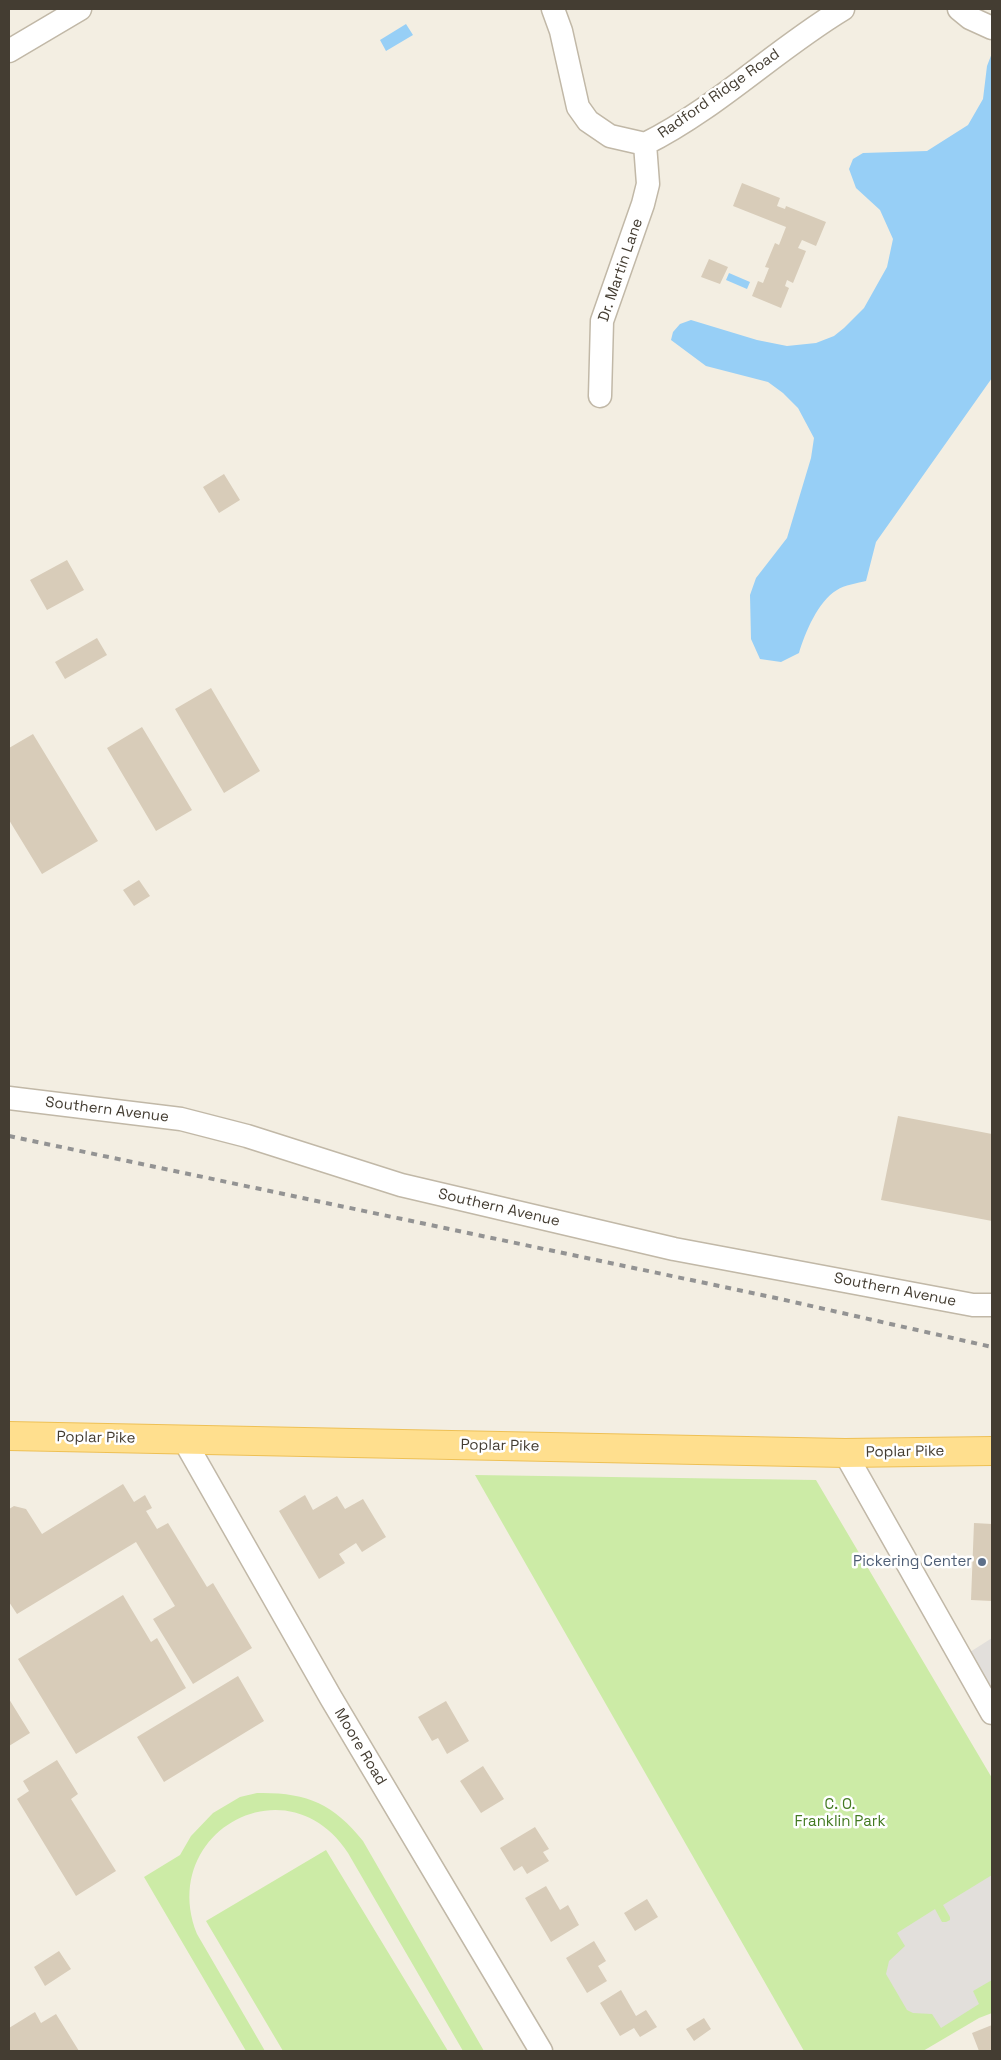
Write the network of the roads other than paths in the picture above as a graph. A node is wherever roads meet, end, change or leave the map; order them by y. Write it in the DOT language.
graph roads {
  1 [pos="80,9"];
  2 [pos="553,9"];
  3 [pos="843,9"];
  4 [pos="959,9"];
  5 [pos="992,28"];
  6 [pos="9,51"];
  7 [pos="645,144"];
  8 [pos="600,396"];
  9 [pos="9,1098"];
  10 [pos="992,1305"];
  11 [pos="9,1436"];
  12 [pos="184,1440"];
  13 [pos="992,1451"];
  14 [pos="845,1453"];
  15 [pos="992,1713"];
  16 [pos="541,2051"];
  1 -- 6 [label="street"];
  2 -- 7 [label="street, Radford Ridge Road"];
  3 -- 7 [label="street, Radford Ridge Road"];
  4 -- 5 [label="street"];
  7 -- 8 [label="street, Dr. Martin Lane"];
  9 -- 10 [label="street, Southern Avenue"];
  11 -- 12 [label="main road, Poplar Pike"];
  12 -- 14 [label="main road, Poplar Pike"];
  12 -- 16 [label="street, Moore Road"];
  13 -- 14 [label="main road, Poplar Pike"];
  14 -- 15 [label="street"];
}
